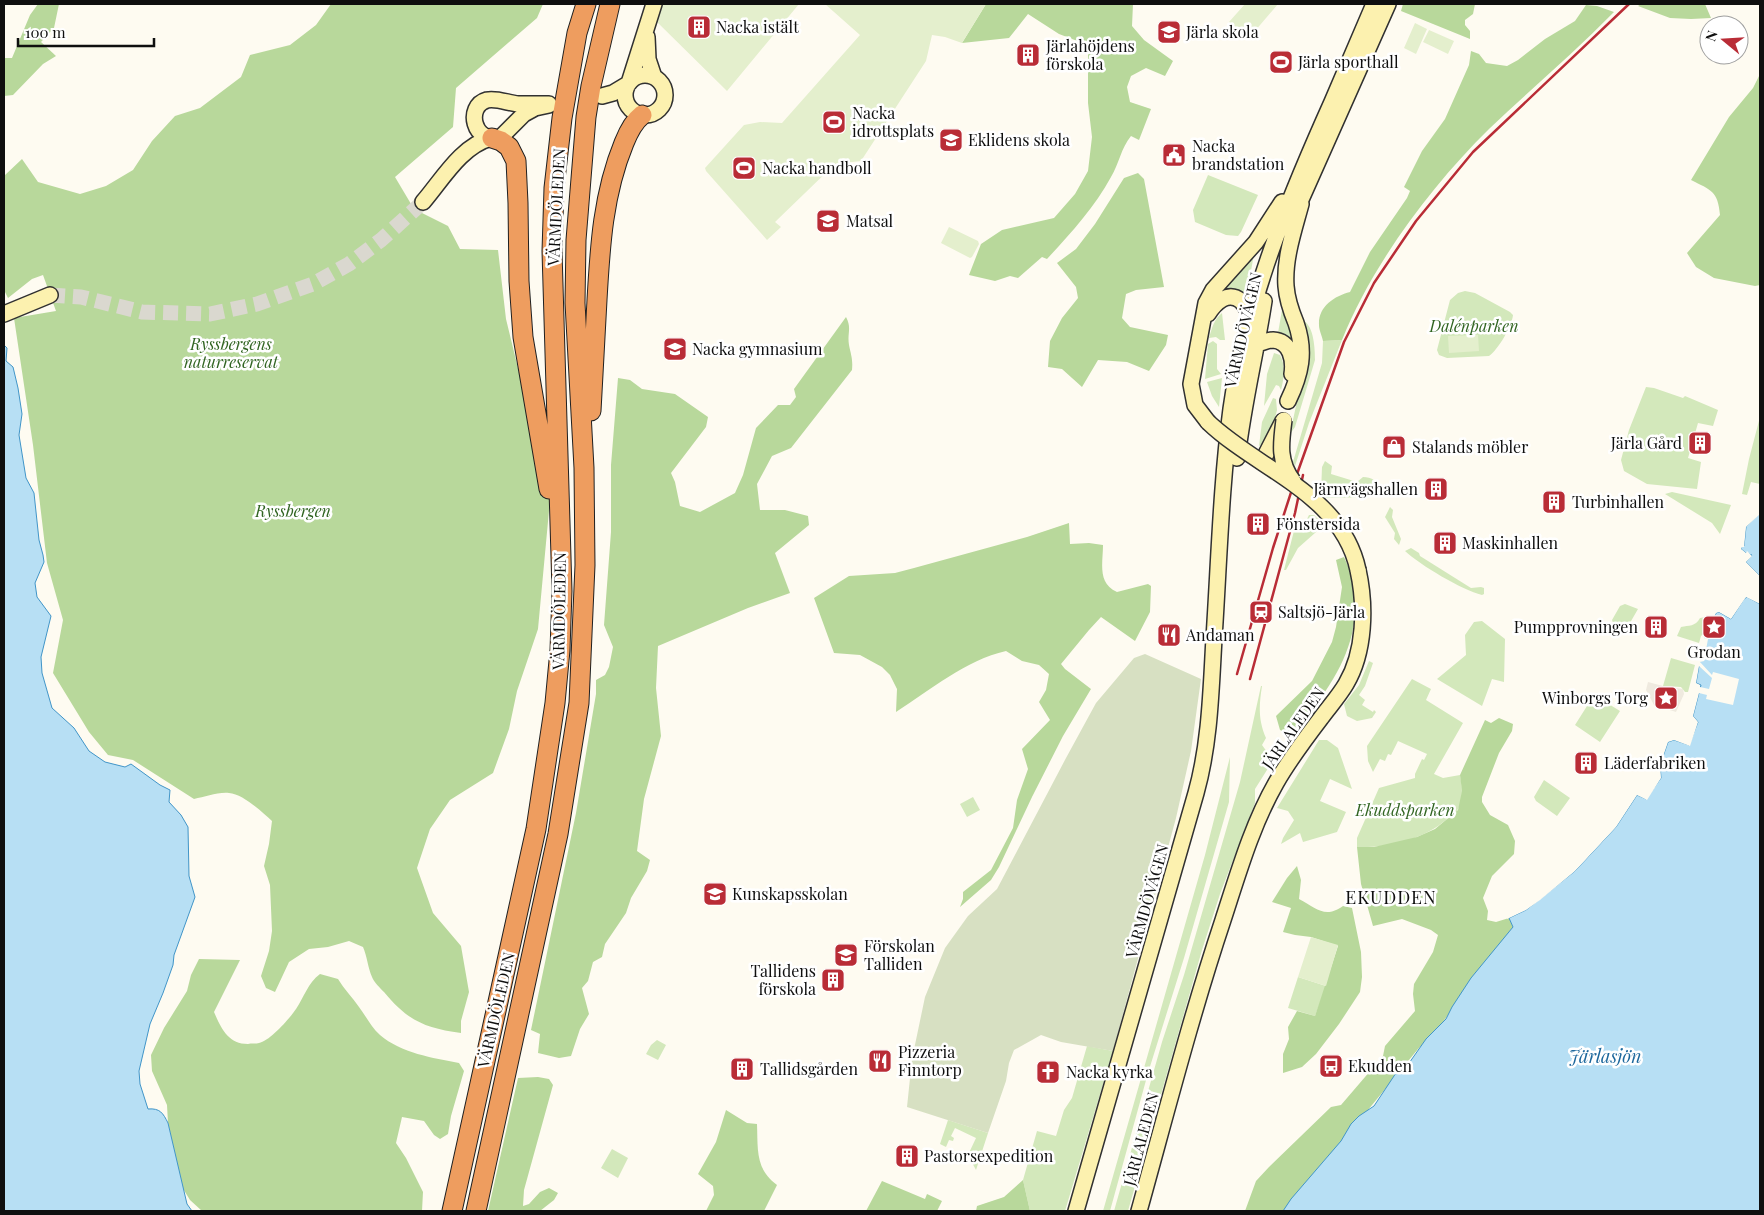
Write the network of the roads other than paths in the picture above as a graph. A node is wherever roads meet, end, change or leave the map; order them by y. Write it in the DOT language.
graph roads {
  1 [pos="586,4"];
  2 [pos="610,4"];
  3 [pos="1374,4"];
  4 [pos="1388,4"];
  5 [pos="652,10"];
  6 [pos="654,77"];
  7 [pos="629,84"];
  8 [pos="635,110"];
  9 [pos="475,114"];
  10 [pos="491,138"];
  11 [pos="447,172"];
  12 [pos="1299,175"];
  13 [pos="1304,191"];
  14 [pos="423,202"];
  15 [pos="50,295"];
  16 [pos="4,314"];
  17 [pos="1251,315"];
  18 [pos="1257,344"];
  19 [pos="1196,351"];
  20 [pos="1288,401"];
  21 [pos="1284,420"];
  22 [pos="1262,462"];
  23 [pos="1297,486"];
  24 [pos="584,517"];
  25 [pos="560,547"];
  26 [pos="1218,595"];
  27 [pos="452,1211"];
  28 [pos="476,1211"];
  29 [pos="1076,1211"];
  30 [pos="1139,1211"];
  1 -- 25 [label="highway, VÄRMDÖLEDEN"];
  2 -- 24 [label="highway, VÄRMDÖLEDEN"];
  3 -- 12 [label="main road, VÄRMDÖVÄGEN"];
  4 -- 13 [label="main road, VÄRMDÖVÄGEN"];
  5 -- 6 [label="main road"];
  5 -- 7 [label="main road"];
  6 -- 7 [label="main road"];
  6 -- 8 [label="main road"];
  7 -- 8 [label="main road"];
  7 -- 8 [label="main road"];
  8 -- 24 [label="highway"];
  9 -- 10 [label="main road"];
  9 -- 10 [label="main road"];
  9 -- 11 [label="main road"];
  10 -- 11 [label="main road"];
  10 -- 25 [label="highway"];
  11 -- 14 [label="main road"];
  12 -- 17 [label="main road, VÄRMDÖVÄGEN"];
  12 -- 19 [label="main road"];
  13 -- 18 [label="main road, VÄRMDÖVÄGEN"];
  13 -- 20 [label="main road"];
  15 -- 16 [label="main road"];
  17 -- 19 [label="main road"];
  17 -- 26 [label="main road, VÄRMDÖVÄGEN"];
  18 -- 20 [label="main road"];
  18 -- 26 [label="main road, VÄRMDÖVÄGEN"];
  19 -- 22 [label="main road, JÄRLALEDEN, bridge"];
  20 -- 21 [label="main road"];
  21 -- 22 [label="main road, bridge"];
  21 -- 23 [label="main road, bridge"];
  22 -- 23 [label="main road, JÄRLALEDEN, bridge"];
  23 -- 30 [label="main road, JÄRLALEDEN, bridge"];
  24 -- 28 [label="highway, VÄRMDÖLEDEN"];
  25 -- 27 [label="highway, VÄRMDÖLEDEN"];
  26 -- 29 [label="main road, VÄRMDÖVÄGEN"];
}
